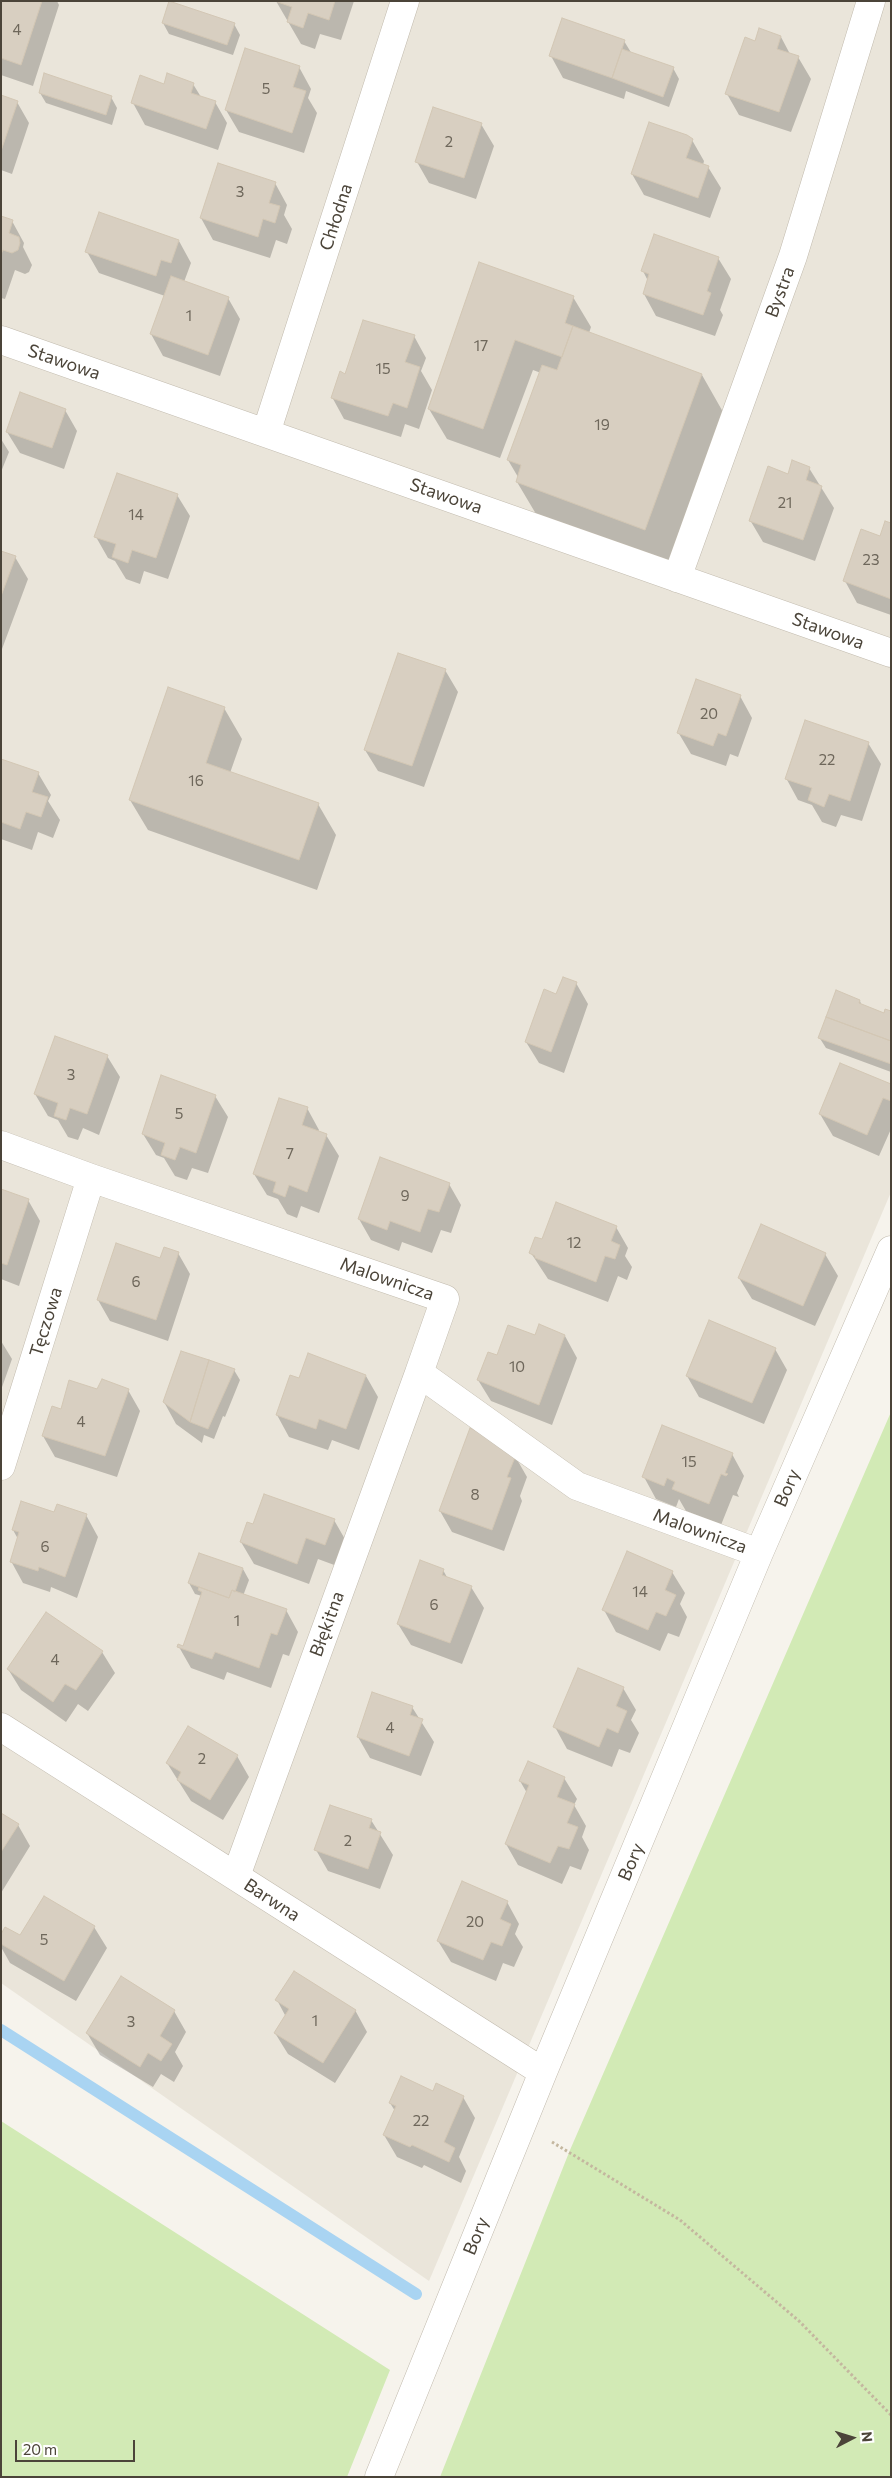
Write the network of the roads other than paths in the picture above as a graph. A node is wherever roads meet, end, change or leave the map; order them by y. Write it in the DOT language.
graph roads {
  1 [pos="405,1"];
  2 [pos="871,1"];
  3 [pos="1,340"];
  4 [pos="266,433"];
  5 [pos="677,578"];
  6 [pos="891,654"];
  7 [pos="1,1145"];
  8 [pos="91,1178"];
  9 [pos="891,1250"];
  10 [pos="419,1372"];
  11 [pos="1,1466"];
  12 [pos="759,1553"];
  13 [pos="1,1727"];
  14 [pos="236,1876"];
  15 [pos="543,2072"];
  16 [pos="379,2477"];
  1 -- 4 [label="street, Chłodna"];
  2 -- 5 [label="street, Bystra"];
  3 -- 4 [label="street, Stawowa"];
  4 -- 5 [label="street, Stawowa"];
  5 -- 6 [label="street, Stawowa"];
  7 -- 8 [label="street, Malownicza"];
  8 -- 10 [label="street, Malownicza"];
  8 -- 11 [label="street, Tęczowa"];
  9 -- 12 [label="street, Bory"];
  10 -- 12 [label="street, Malownicza"];
  10 -- 14 [label="street, Błękitna"];
  12 -- 15 [label="street, Bory"];
  13 -- 14 [label="street, Barwna"];
  14 -- 15 [label="street, Barwna"];
  15 -- 16 [label="street, Bory"];
}
